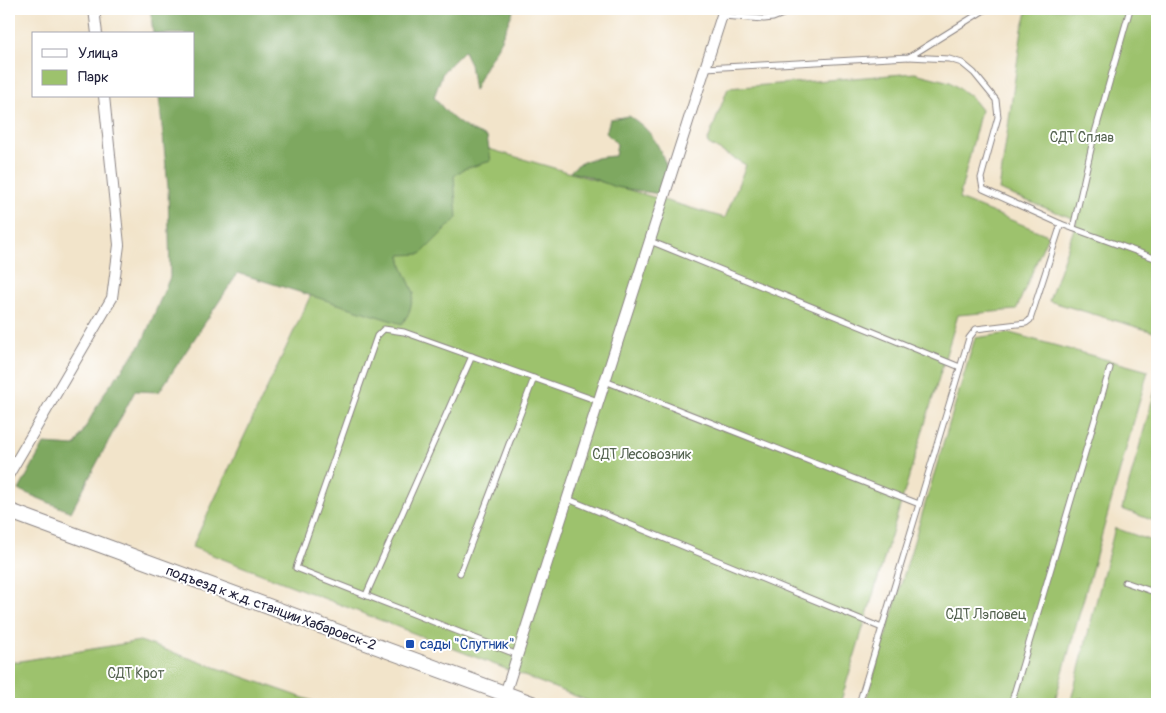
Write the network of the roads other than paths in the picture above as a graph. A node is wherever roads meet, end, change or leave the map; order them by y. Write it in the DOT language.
graph roads {
  1 [pos="94,9"];
  2 [pos="785,9"];
  3 [pos="986,9"];
  4 [pos="1130,9"];
  5 [pos="723,12"];
  6 [pos="97,32"];
  7 [pos="909,58"];
  8 [pos="704,68"];
  9 [pos="104,98"];
  10 [pos="1061,224"];
  11 [pos="1073,228"];
  12 [pos="649,241"];
  13 [pos="1157,259"];
  14 [pos="472,356"];
  15 [pos="960,367"];
  16 [pos="1110,368"];
  17 [pos="534,378"];
  18 [pos="605,380"];
  19 [pos="598,401"];
  20 [pos="9,474"];
  21 [pos="567,498"];
  22 [pos="919,504"];
  23 [pos="9,511"];
  24 [pos="460,573"];
  25 [pos="1125,582"];
  26 [pos="1157,594"];
  27 [pos="366,596"];
  28 [pos="882,628"];
  29 [pos="518,655"];
  30 [pos="505,694"];
  31 [pos="1076,702"];
  32 [pos="533,704"];
  33 [pos="859,704"];
  34 [pos="1011,704"];
  35 [pos="1082,704"];
  1 -- 6 [label="street"];
  2 -- 5 [label="lane"];
  3 -- 7 [label="lane"];
  4 -- 11 [label="lane"];
  5 -- 8 [label="street"];
  7 -- 8 [label="lane"];
  7 -- 10 [label="lane"];
  8 -- 12 [label="street"];
  9 -- 20 [label="street"];
  10 -- 11 [label="lane"];
  10 -- 15 [label="lane"];
  11 -- 13 [label="lane"];
  12 -- 15 [label="lane"];
  12 -- 18 [label="street"];
  14 -- 17 [label="lane"];
  14 -- 27 [label="lane"];
  14 -- 27 [label="lane"];
  15 -- 22 [label="lane"];
  16 -- 34 [label="lane"];
  17 -- 19 [label="lane"];
  17 -- 24 [label="lane"];
  18 -- 19 [label="street"];
  18 -- 22 [label="lane"];
  19 -- 21 [label="street"];
  21 -- 28 [label="lane"];
  21 -- 29 [label="street"];
  22 -- 28 [label="lane"];
  23 -- 30 [label="street, подъезд к ж.д. станции Хабаровск-2"];
  25 -- 26 [label="lane"];
  27 -- 29 [label="lane"];
  28 -- 33 [label="lane"];
  29 -- 30 [label="street"];
  30 -- 32 [label="street, подъезд к ж.д. станции Хабаровск-2"];
  31 -- 35 [label="lane"];
}
